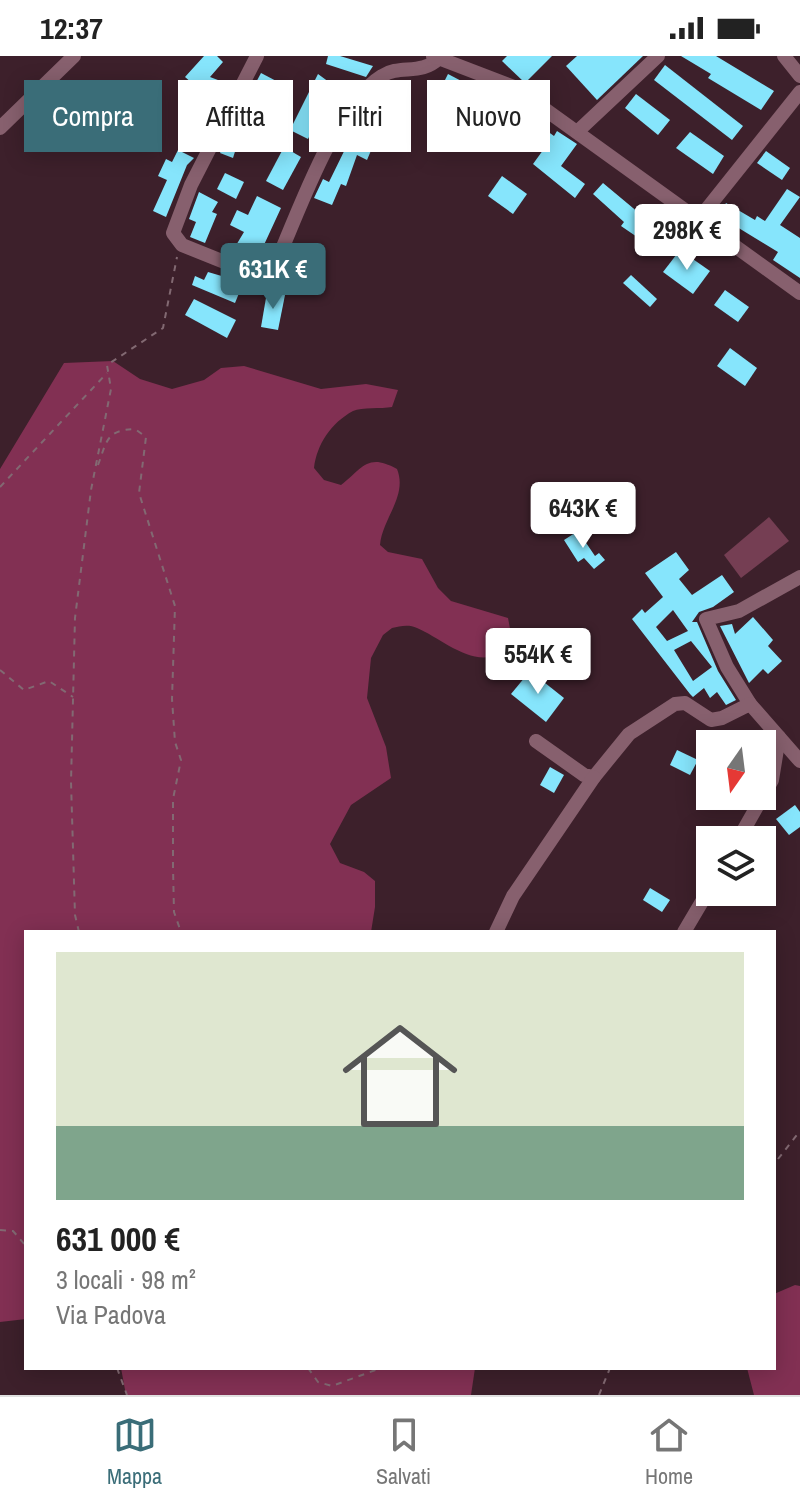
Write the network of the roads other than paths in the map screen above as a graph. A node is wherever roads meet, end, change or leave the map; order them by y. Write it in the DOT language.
graph roads {
  1 [pos="74,56"];
  2 [pos="257,56"];
  3 [pos="658,56"];
  4 [pos="784,56"];
  5 [pos="435,57"];
  6 [pos="800,76"];
  7 [pos="800,92"];
  8 [pos="0,128"];
  9 [pos="577,132"];
  10 [pos="698,220"];
  11 [pos="800,293"];
  12 [pos="800,577"];
  13 [pos="750,704"];
  14 [pos="779,737"];
  15 [pos="536,741"];
  16 [pos="800,761"];
  17 [pos="594,777"];
  18 [pos="746,826"];
  19 [pos="699,906"];
  20 [pos="497,930"];
  21 [pos="685,930"];
  1 -- 8 [label="street"];
  2 -- 5 [label="street"];
  3 -- 9 [label="street"];
  4 -- 6 [label="street"];
  5 -- 9 [label="street"];
  7 -- 10 [label="street"];
  9 -- 10 [label="street"];
  10 -- 11 [label="street"];
  12 -- 13 [label="street"];
  13 -- 14 [label="street"];
  13 -- 17 [label="street"];
  14 -- 16 [label="street"];
  14 -- 18 [label="street"];
  15 -- 17 [label="street"];
  17 -- 20 [label="street"];
  19 -- 21 [label="street"];
}
